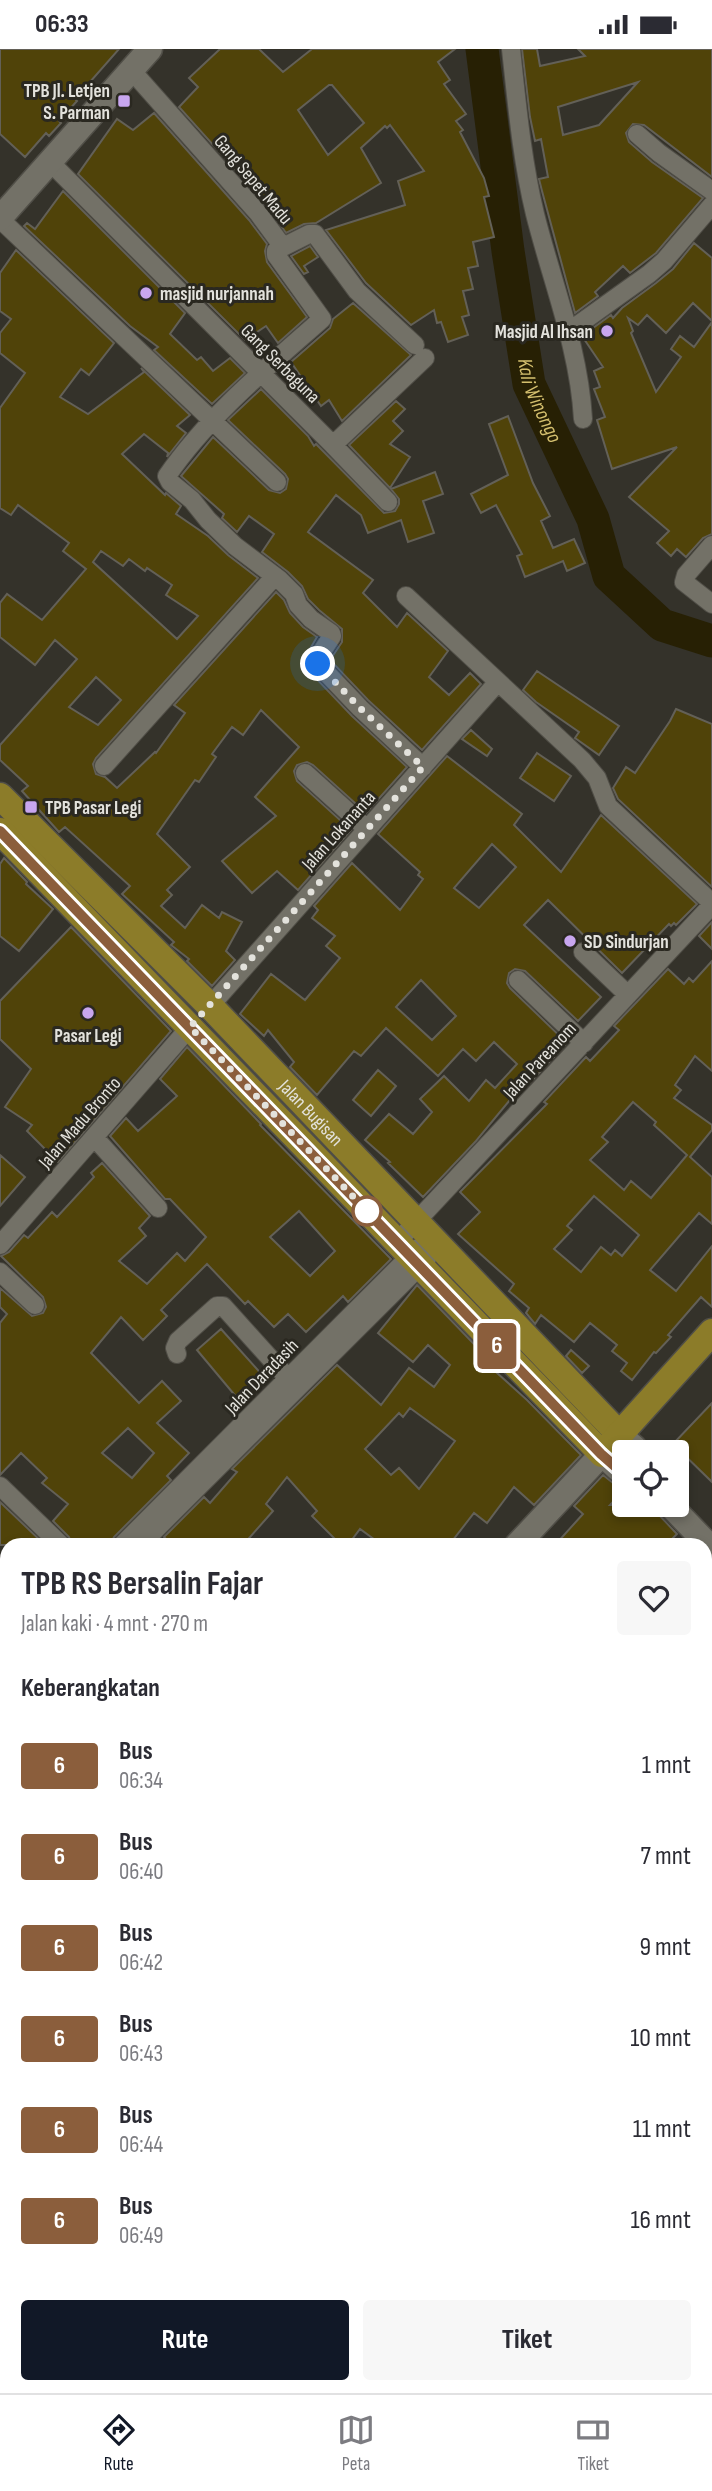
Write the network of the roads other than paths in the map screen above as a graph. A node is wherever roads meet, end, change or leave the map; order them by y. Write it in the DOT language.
graph roads {
  1 [pos="511,49"];
  2 [pos="142,56"];
  3 [pos="637,134"];
  4 [pos="50,162"];
  5 [pos="712,191"];
  6 [pos="712,205"];
  7 [pos="0,218"];
  8 [pos="283,247"];
  9 [pos="568,332"];
  10 [pos="261,373"];
  11 [pos="583,419"];
  12 [pos="213,421"];
  13 [pos="333,445"];
  14 [pos="277,482"];
  15 [pos="388,502"];
  16 [pos="712,545"];
  17 [pos="275,576"];
  18 [pos="406,596"];
  19 [pos="712,604"];
  20 [pos="497,683"];
  21 [pos="104,766"];
  22 [pos="423,767"];
  23 [pos="305,773"];
  24 [pos="0,796"];
  25 [pos="367,829"];
  26 [pos="0,831"];
  27 [pos="712,904"];
  28 [pos="583,952"];
  29 [pos="518,979"];
  30 [pos="628,995"];
  31 [pos="210,1006"];
  32 [pos="190,1027"];
  33 [pos="584,1043"];
  34 [pos="94,1137"];
  35 [pos="158,1208"];
  36 [pos="429,1235"];
  37 [pos="0,1245"];
  38 [pos="409,1255"];
  39 [pos="0,1272"];
  40 [pos="35,1305"];
  41 [pos="712,1332"];
  42 [pos="177,1354"];
  43 [pos="287,1377"];
  44 [pos="625,1440"];
  45 [pos="630,1440"];
  46 [pos="612,1450"];
  47 [pos="601,1454"];
  48 [pos="612,1464"];
  49 [pos="0,1486"];
  50 [pos="681,1517"];
  51 [pos="54,1538"];
  52 [pos="129,1538"];
  53 [pos="146,1538"];
  54 [pos="523,1538"];
  55 [pos="702,1538"];
  1 -- 9 [label="street"];
  2 -- 4 [label="street"];
  2 -- 8 [label="street, Gang Sepet Madu"];
  3 -- 5 [label="street"];
  4 -- 7 [label="street"];
  4 -- 10 [label="street, Gang Serbaguna"];
  6 -- 9 [label="street"];
  7 -- 12 [label="street"];
  8 -- 10 [label="street, Gang Sepet Madu"];
  8 -- 13 [label="street"];
  9 -- 11 [label="street"];
  10 -- 12 [label="street"];
  10 -- 13 [label="street, Gang Serbaguna"];
  12 -- 14 [label="street"];
  12 -- 17 [label="street"];
  13 -- 15 [label="street, Gang Serbaguna"];
  16 -- 19 [label="street"];
  17 -- 21 [label="street"];
  17 -- 22 [label="street"];
  18 -- 20 [label="street"];
  20 -- 22 [label="street, Jalan Lokananta"];
  20 -- 27 [label="street"];
  22 -- 25 [label="street, Jalan Lokananta"];
  23 -- 25 [label="street"];
  24 -- 31 [label="main road, Jalan Bugisan"];
  25 -- 31 [label="street, Jalan Lokananta"];
  26 -- 32 [label="main road, Jalan Bugisan"];
  27 -- 30 [label="street, Jalan Pareanom"];
  28 -- 30 [label="street"];
  29 -- 33 [label="street"];
  30 -- 33 [label="street, Jalan Pareanom"];
  31 -- 32 [label="main road"];
  31 -- 36 [label="main road, Jalan Bugisan"];
  32 -- 34 [label="street, Jalan Madu Bronto"];
  32 -- 38 [label="main road, Jalan Bugisan"];
  33 -- 36 [label="street, Jalan Pareanom"];
  34 -- 35 [label="street"];
  34 -- 37 [label="street, Jalan Madu Bronto"];
  36 -- 38 [label="street, Jalan Daradasih"];
  36 -- 44 [label="main road, Jalan Bugisan"];
  38 -- 43 [label="street, Jalan Daradasih"];
  38 -- 47 [label="main road, Jalan Bugisan"];
  38 -- 53 [label="street, Jalan Daradasih"];
  39 -- 40 [label="street"];
  41 -- 45 [label="main road"];
  42 -- 43 [label="street"];
  43 -- 52 [label="street, Jalan Daradasih"];
  46 -- 47 [label="main road"];
  47 -- 48 [label="street"];
  47 -- 54 [label="street"];
  49 -- 51 [label="street"];
  50 -- 55 [label="street"];
}
